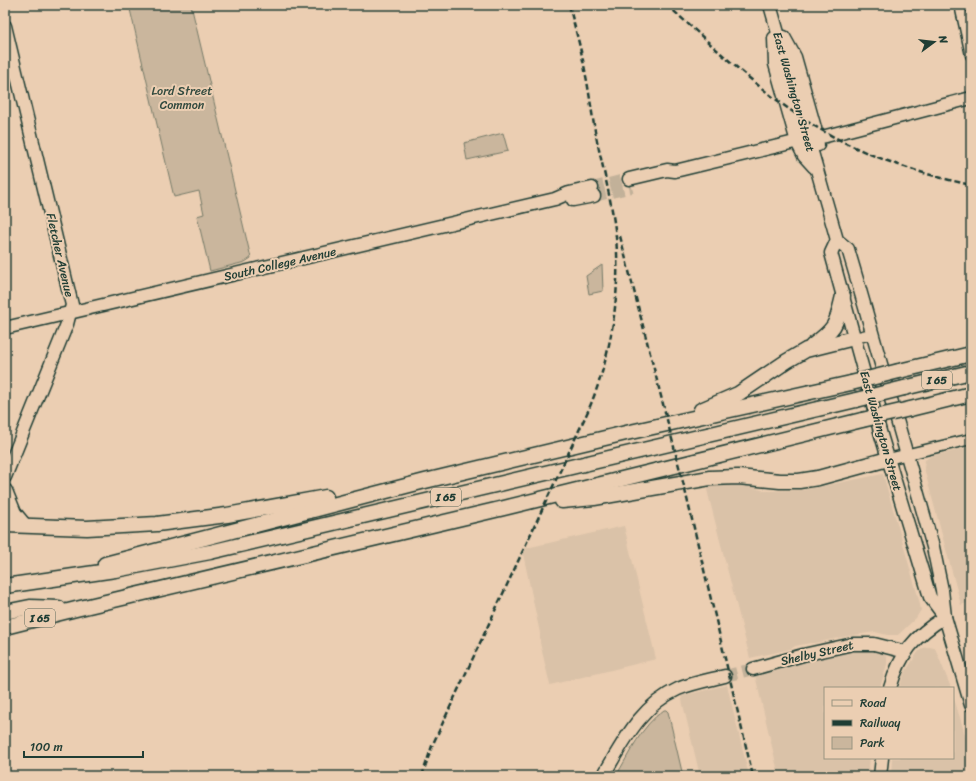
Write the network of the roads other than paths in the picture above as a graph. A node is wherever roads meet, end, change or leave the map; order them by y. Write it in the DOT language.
graph roads {
  1 [pos="960,5"];
  2 [pos="772,11"];
  3 [pos="5,26"];
  4 [pos="971,55"];
  5 [pos="971,98"];
  6 [pos="808,140"];
  7 [pos="631,183"];
  8 [pos="593,192"];
  9 [pos="837,240"];
  10 [pos="843,296"];
  11 [pos="70,313"];
  12 [pos="5,328"];
  13 [pos="872,334"];
  14 [pos="854,338"];
  15 [pos="806,350"];
  16 [pos="971,354"];
  17 [pos="971,372"];
  18 [pos="971,394"];
  19 [pos="626,433"];
  20 [pos="971,439"];
  21 [pos="906,454"];
  22 [pos="888,459"];
  23 [pos="5,477"];
  24 [pos="424,481"];
  25 [pos="5,491"];
  26 [pos="504,508"];
  27 [pos="5,525"];
  28 [pos="24,525"];
  29 [pos="34,582"];
  30 [pos="5,586"];
  31 [pos="76,609"];
  32 [pos="5,612"];
  33 [pos="944,617"];
  34 [pos="5,627"];
  35 [pos="906,652"];
  36 [pos="753,669"];
  37 [pos="725,676"];
  38 [pos="890,687"];
  39 [pos="971,705"];
  40 [pos="882,759"];
  41 [pos="603,776"];
  42 [pos="880,776"];
  1 -- 4 [label="street"];
  2 -- 6 [label="main road, East Washington Street"];
  3 -- 11 [label="main road, Fletcher Avenue"];
  5 -- 6 [label="main road"];
  6 -- 7 [label="main road"];
  6 -- 9 [label="main road, East Washington Street"];
  8 -- 11 [label="main road, South College Avenue"];
  9 -- 10 [label="main road, East Washington Street"];
  9 -- 13 [label="main road, East Washington Street"];
  10 -- 14 [label="main road, East Washington Street"];
  10 -- 15 [label="highway"];
  11 -- 12 [label="main road, South College Avenue"];
  11 -- 23 [label="main road, Fletcher Avenue"];
  13 -- 14 [label="street"];
  13 -- 21 [label="main road, East Washington Street"];
  14 -- 15 [label="highway"];
  14 -- 22 [label="main road, East Washington Street"];
  15 -- 19 [label="highway"];
  16 -- 19 [label="highway, bridge"];
  17 -- 29 [label="highway, I 65, bridge"];
  18 -- 26 [label="highway, I 65, bridge"];
  19 -- 24 [label="highway"];
  20 -- 21 [label="street"];
  21 -- 22 [label="street"];
  21 -- 33 [label="main road, East Washington Street"];
  22 -- 26 [label="highway"];
  22 -- 33 [label="main road, East Washington Street"];
  24 -- 28 [label="highway"];
  24 -- 29 [label="highway"];
  25 -- 28 [label="highway"];
  26 -- 31 [label="highway, I 65"];
  27 -- 28 [label="highway"];
  29 -- 30 [label="highway, I 65"];
  31 -- 32 [label="highway"];
  31 -- 34 [label="highway, I 65"];
  33 -- 35 [label="main road"];
  33 -- 39 [label="main road, East Washington Street"];
  35 -- 36 [label="main road, Shelby Street"];
  35 -- 38 [label="main road"];
  37 -- 41 [label="main road"];
  40 -- 42 [label="main road"];
}
